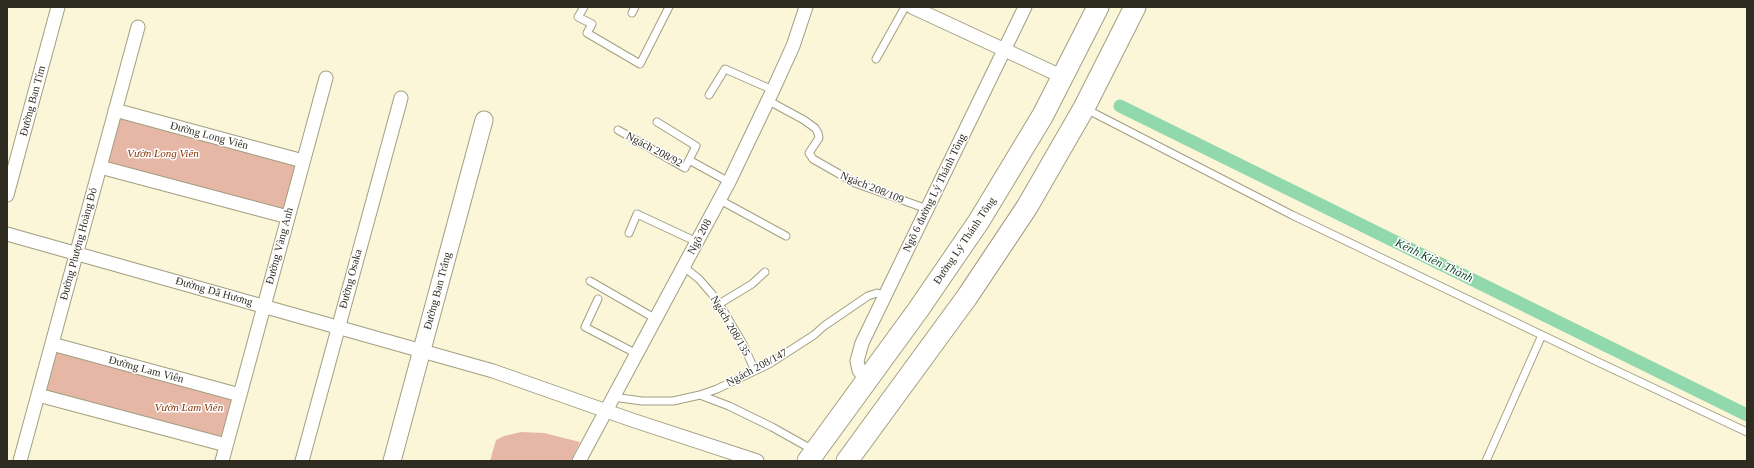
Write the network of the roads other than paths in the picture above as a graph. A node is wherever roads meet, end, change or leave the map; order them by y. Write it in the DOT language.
graph roads {
  1 [pos="58,7"];
  2 [pos="584,7"];
  3 [pos="669,7"];
  4 [pos="806,7"];
  5 [pos="906,7"];
  6 [pos="912,7"];
  7 [pos="1025,7"];
  8 [pos="1098,7"];
  9 [pos="1135,7"];
  10 [pos="138,27"];
  11 [pos="1005,50"];
  12 [pos="876,59"];
  13 [pos="1063,77"];
  14 [pos="326,78"];
  15 [pos="709,95"];
  16 [pos="771,96"];
  17 [pos="401,98"];
  18 [pos="1084,108"];
  19 [pos="116,110"];
  20 [pos="484,120"];
  21 [pos="656,122"];
  22 [pos="618,130"];
  23 [pos="690,160"];
  24 [pos="303,161"];
  25 [pos="100,167"];
  26 [pos="729,182"];
  27 [pos="7,194"];
  28 [pos="720,200"];
  29 [pos="927,209"];
  30 [pos="288,217"];
  31 [pos="630,232"];
  32 [pos="7,234"];
  33 [pos="786,236"];
  34 [pos="697,242"];
  35 [pos="77,254"];
  36 [pos="684,267"];
  37 [pos="765,272"];
  38 [pos="590,281"];
  39 [pos="934,287"];
  40 [pos="885,296"];
  41 [pos="598,299"];
  42 [pos="962,303"];
  43 [pos="720,304"];
  44 [pos="264,306"];
  45 [pos="656,319"];
  46 [pos="338,327"];
  47 [pos="1542,336"];
  48 [pos="52,344"];
  49 [pos="421,351"];
  50 [pos="636,354"];
  51 [pos="755,371"];
  52 [pos="866,381"];
  53 [pos="38,394"];
  54 [pos="240,395"];
  55 [pos="700,395"];
  56 [pos="613,397"];
  57 [pos="606,411"];
  58 [pos="1747,432"];
  59 [pos="226,445"];
  60 [pos="811,456"];
  61 [pos="20,461"];
  62 [pos="222,461"];
  63 [pos="302,461"];
  64 [pos="392,461"];
  65 [pos="579,461"];
  66 [pos="757,461"];
  67 [pos="847,461"];
  68 [pos="1486,461"];
  1 -- 27 [label="street, Đường Ban Tím"];
  2 -- 3 [label="lane"];
  4 -- 16 [label="street, Ngõ 208"];
  5 -- 12 [label="lane"];
  6 -- 11 [label="street"];
  7 -- 11 [label="street, Ngõ 6 đường Lý Thánh Tông"];
  8 -- 13 [label="main road, Đường Lý Thánh Tông"];
  9 -- 18 [label="main road"];
  10 -- 19 [label="street, Đường Phượng Hoàng Đỏ"];
  11 -- 13 [label="street"];
  11 -- 29 [label="street, Ngõ 6 đường Lý Thánh Tông"];
  13 -- 39 [label="main road, Đường Lý Thánh Tông"];
  14 -- 24 [label="street, Đường Vàng Anh"];
  15 -- 16 [label="lane"];
  16 -- 26 [label="street, Ngõ 208"];
  16 -- 29 [label="lane, Ngách 208/109"];
  17 -- 46 [label="street, Đường Osaka"];
  18 -- 42 [label="main road"];
  18 -- 47 [label="lane"];
  19 -- 24 [label="street, Đường Long Viên"];
  19 -- 25 [label="street, Đường Phượng Hoàng Đỏ"];
  20 -- 49 [label="street, Đường Ban Trắng"];
  21 -- 23 [label="lane"];
  22 -- 23 [label="lane, Ngách 208/92"];
  23 -- 26 [label="lane, Ngách 208/92"];
  24 -- 30 [label="street, Đường Vàng Anh"];
  25 -- 30 [label="street"];
  25 -- 35 [label="street, Đường Phượng Hoàng Đỏ"];
  26 -- 28 [label="street, Ngõ 208"];
  28 -- 33 [label="lane"];
  28 -- 34 [label="street, Ngõ 208"];
  29 -- 40 [label="street, Ngõ 6 đường Lý Thánh Tông"];
  30 -- 44 [label="street, Đường Vàng Anh"];
  31 -- 34 [label="lane"];
  32 -- 35 [label="street, Đường Dã Hương"];
  34 -- 36 [label="street, Ngõ 208"];
  35 -- 44 [label="street, Đường Dã Hương"];
  35 -- 48 [label="street, Đường Phượng Hoàng Đỏ"];
  36 -- 43 [label="lane, Ngách 208/135"];
  36 -- 45 [label="street, Ngõ 208"];
  37 -- 43 [label="lane"];
  38 -- 45 [label="lane"];
  39 -- 42 [label="main road"];
  39 -- 52 [label="main road, Đường Lý Thánh Tông"];
  40 -- 51 [label="lane, Ngách 208/147"];
  40 -- 52 [label="street, Ngõ 6 đường Lý Thánh Tông"];
  41 -- 50 [label="lane"];
  42 -- 67 [label="main road"];
  43 -- 51 [label="lane, Ngách 208/135"];
  44 -- 46 [label="street, Đường Dã Hương"];
  44 -- 54 [label="street, Đường Vàng Anh"];
  45 -- 50 [label="street, Ngõ 208"];
  46 -- 49 [label="street, Đường Dã Hương"];
  46 -- 63 [label="street, Đường Osaka"];
  47 -- 58 [label="lane"];
  47 -- 68 [label="lane"];
  48 -- 53 [label="street, Đường Phượng Hoàng Đỏ"];
  48 -- 54 [label="street, Đường Lam Viên"];
  49 -- 57 [label="street, Đường Dã Hương"];
  49 -- 64 [label="street, Đường Ban Trắng"];
  50 -- 56 [label="street, Ngõ 208"];
  51 -- 55 [label="lane, Ngách 208/147"];
  52 -- 60 [label="main road, Đường Lý Thánh Tông"];
  53 -- 59 [label="street"];
  53 -- 61 [label="street, Đường Phượng Hoàng Đỏ"];
  54 -- 59 [label="street, Đường Vàng Anh"];
  55 -- 56 [label="lane, Ngách 208/147"];
  55 -- 60 [label="lane"];
  56 -- 57 [label="street, Ngõ 208"];
  57 -- 65 [label="street, Ngõ 208"];
  57 -- 66 [label="street, Đường Dã Hương"];
  59 -- 62 [label="street, Đường Vàng Anh"];
}
